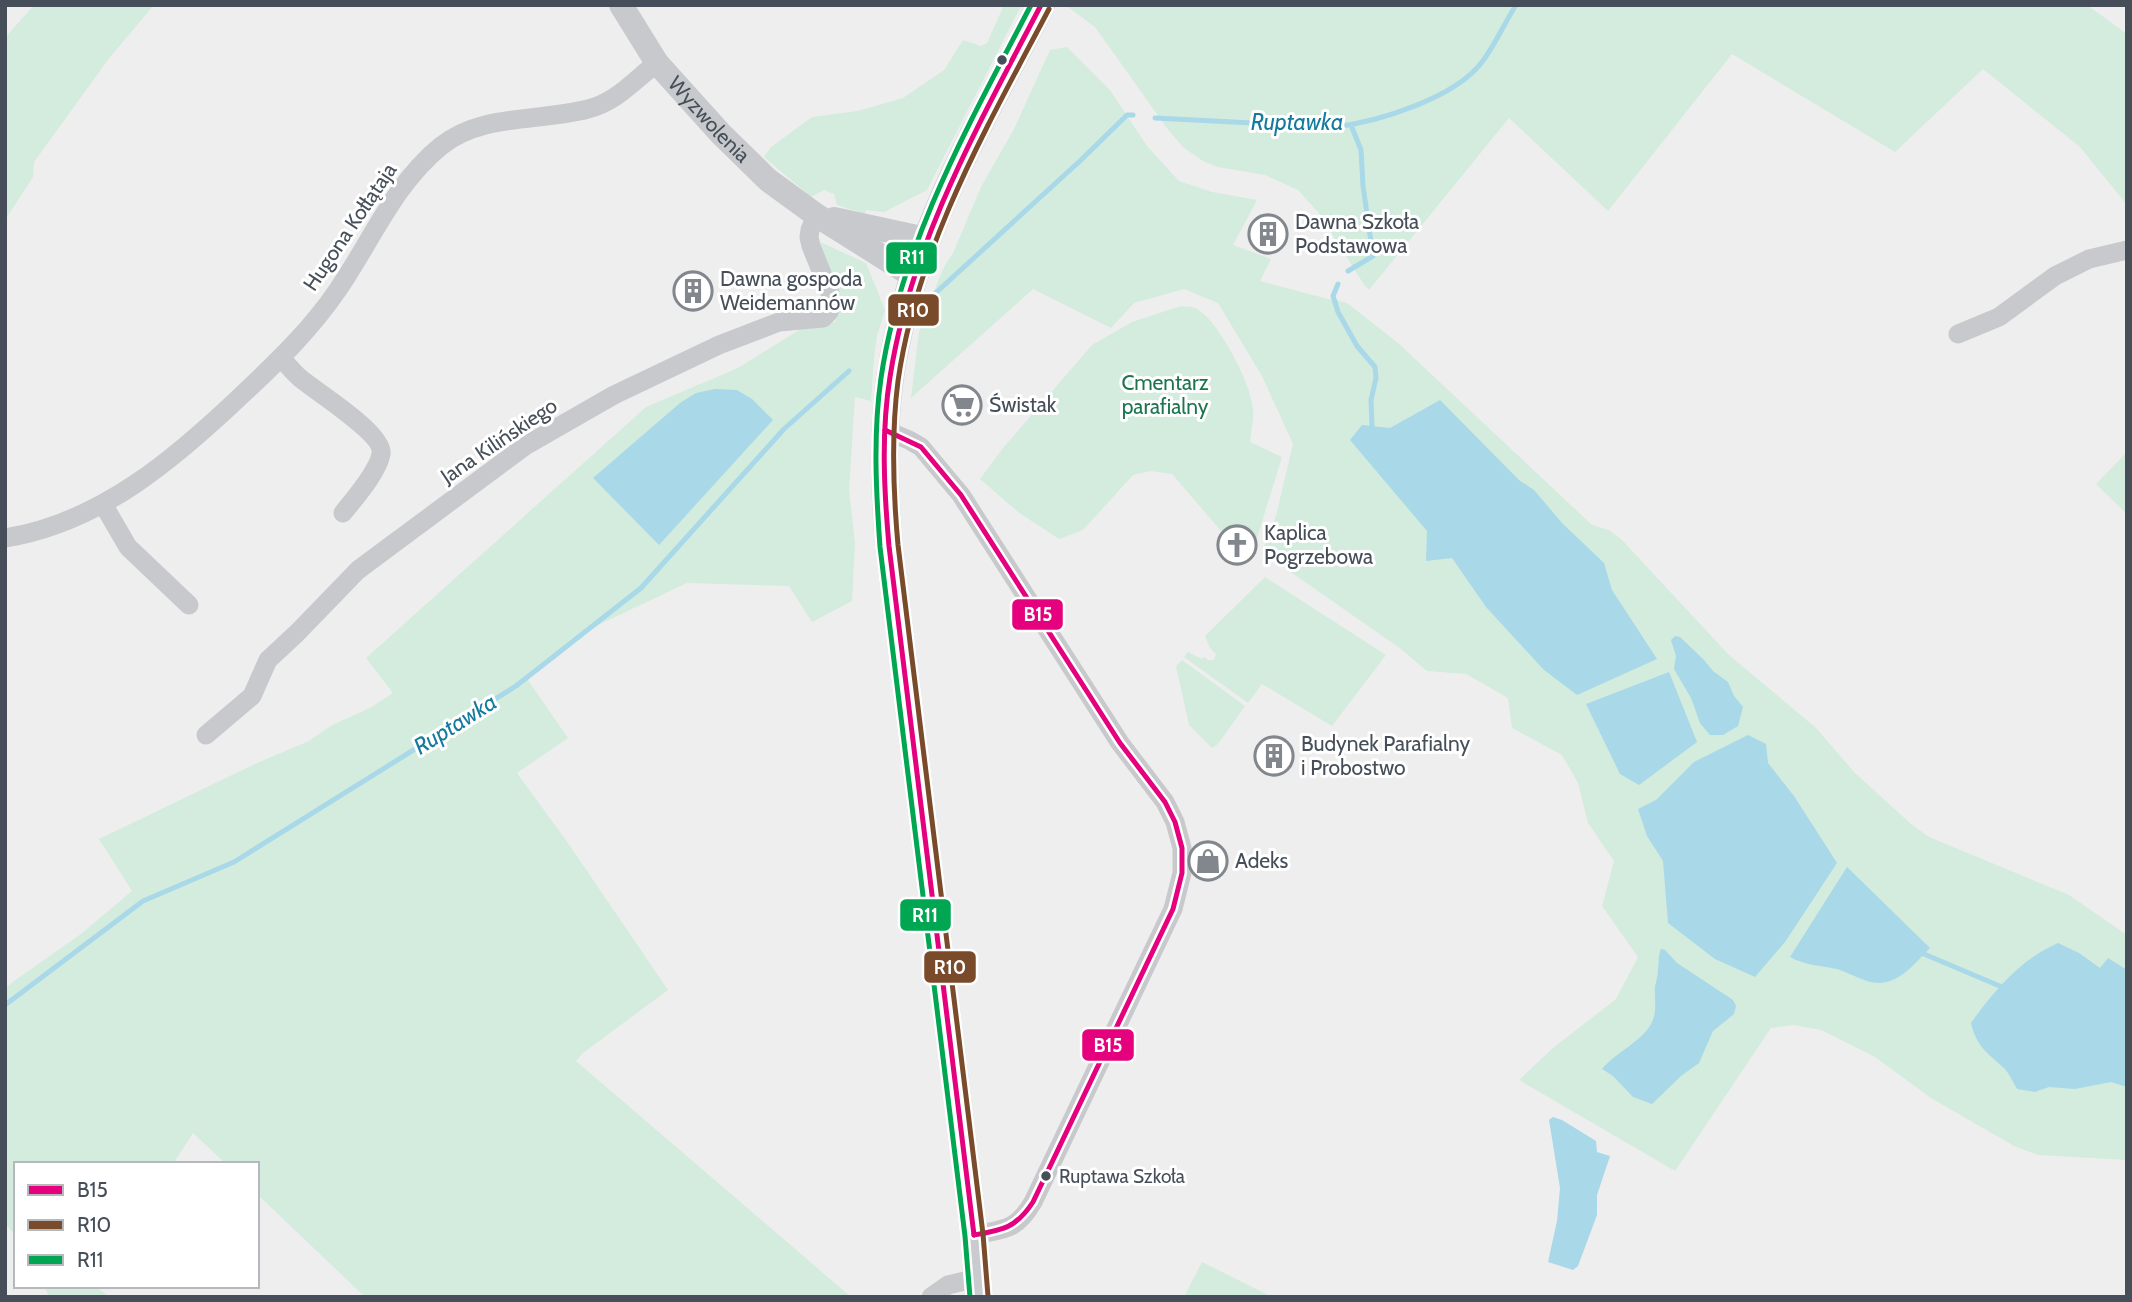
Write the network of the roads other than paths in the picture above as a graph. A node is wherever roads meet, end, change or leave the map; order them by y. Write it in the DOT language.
graph roads {
  1 [pos="621,5"];
  2 [pos="1041,5"];
  3 [pos="657,63"];
  4 [pos="816,215"];
  5 [pos="926,239"];
  6 [pos="2127,250"];
  7 [pos="914,275"];
  8 [pos="1958,334"];
  9 [pos="281,358"];
  10 [pos="885,430"];
  11 [pos="103,504"];
  12 [pos="342,513"];
  13 [pos="5,538"];
  14 [pos="189,605"];
  15 [pos="206,735"];
  16 [pos="974,1236"];
  17 [pos="978,1287"];
  18 [pos="931,1297"];
  1 -- 3 [label="street, Wyzwolenia"];
  2 -- 5 [label="main road"];
  3 -- 4 [label="street, Wyzwolenia"];
  3 -- 9 [label="street, Hugona Kołłątaja"];
  4 -- 5 [label="street, Wyzwolenia"];
  4 -- 7 [label="street, Wyzwolenia"];
  4 -- 15 [label="street, Jana Kilińskiego"];
  5 -- 7 [label="main road"];
  6 -- 8 [label="street"];
  7 -- 10 [label="main road"];
  9 -- 11 [label="street, Hugona Kołłątaja"];
  9 -- 12 [label="street"];
  10 -- 16 [label="main road"];
  10 -- 16 [label="street"];
  11 -- 13 [label="street, Hugona Kołłątaja"];
  11 -- 14 [label="street"];
  16 -- 17 [label="main road"];
  17 -- 18 [label="street"];
}
